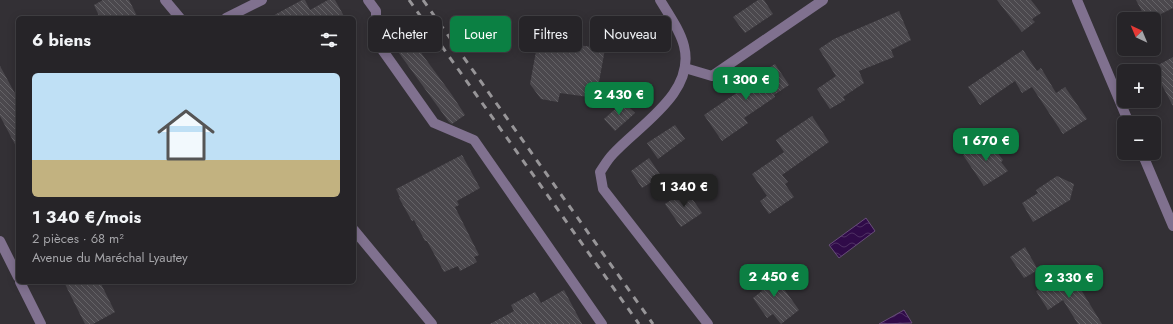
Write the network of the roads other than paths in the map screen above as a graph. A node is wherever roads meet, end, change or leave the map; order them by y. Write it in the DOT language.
graph roads {
  1 [pos="165,0"];
  2 [pos="262,0"];
  3 [pos="368,0"];
  4 [pos="660,0"];
  5 [pos="823,0"];
  6 [pos="1077,0"];
  7 [pos="178,16"];
  8 [pos="230,16"];
  9 [pos="685,68"];
  10 [pos="1127,116"];
  11 [pos="1145,160"];
  12 [pos="1173,226"];
  13 [pos="356,232"];
  14 [pos="0,241"];
  15 [pos="16,273"];
  16 [pos="21,284"];
  17 [pos="41,324"];
  18 [pos="432,324"];
  19 [pos="602,324"];
  20 [pos="708,324"];
  1 -- 7 [label="street"];
  2 -- 8 [label="street"];
  3 -- 19 [label="street"];
  4 -- 9 [label="street"];
  5 -- 9 [label="street"];
  6 -- 10 [label="street"];
  9 -- 20 [label="street"];
  11 -- 12 [label="street"];
  13 -- 18 [label="street"];
  14 -- 15 [label="street"];
  16 -- 17 [label="street"];
}
